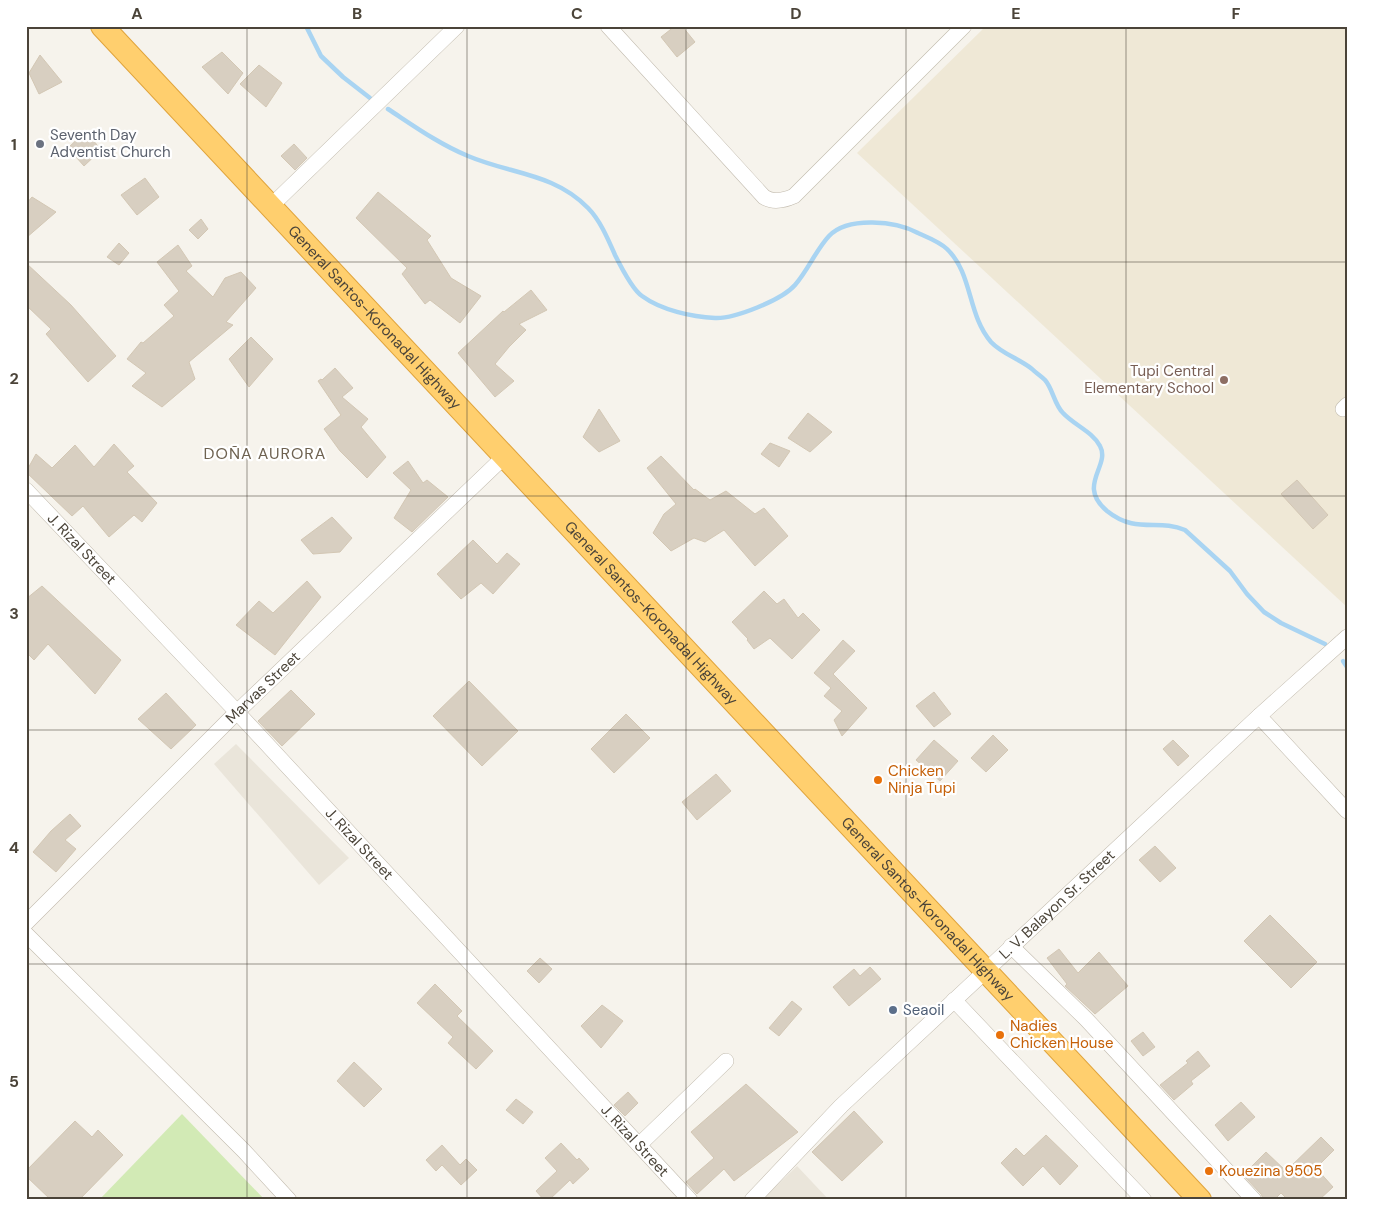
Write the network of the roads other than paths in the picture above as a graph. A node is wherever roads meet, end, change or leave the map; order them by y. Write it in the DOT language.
graph roads {
  1 [pos="102,26"];
  2 [pos="457,26"];
  3 [pos="608,26"];
  4 [pos="964,26"];
  5 [pos="271,206"];
  6 [pos="505,456"];
  7 [pos="26,490"];
  8 [pos="1347,637"];
  9 [pos="237,712"];
  10 [pos="1259,716"];
  11 [pos="1347,811"];
  12 [pos="26,923"];
  13 [pos="26,934"];
  14 [pos="1011,946"];
  15 [pos="985,970"];
  16 [pos="954,1000"];
  17 [pos="726,1061"];
  18 [pos="639,1145"];
  19 [pos="289,1200"];
  20 [pos="690,1200"];
  21 [pos="752,1200"];
  22 [pos="1144,1200"];
  23 [pos="1200,1200"];
  24 [pos="1254,1200"];
  1 -- 5 [label="highway, General Santos-Koronadal Highway"];
  2 -- 5 [label="street"];
  3 -- 4 [label="street"];
  5 -- 6 [label="highway, General Santos-Koronadal Highway"];
  6 -- 9 [label="street, Marvas Street"];
  6 -- 15 [label="highway, General Santos-Koronadal Highway"];
  7 -- 9 [label="street, J. Rizal Street"];
  8 -- 10 [label="street, L. V. Balayon Sr. Street"];
  9 -- 12 [label="street, Marvas Street"];
  9 -- 18 [label="street, J. Rizal Street"];
  10 -- 11 [label="street"];
  10 -- 14 [label="street, L. V. Balayon Sr. Street"];
  13 -- 19 [label="street"];
  14 -- 15 [label="street, L. V. Balayon Sr. Street"];
  14 -- 24 [label="street"];
  15 -- 16 [label="street, L. V. Balayon Sr. Street"];
  15 -- 23 [label="highway, General Santos-Koronadal Highway"];
  16 -- 21 [label="street, L. V. Balayon Sr. Street"];
  16 -- 22 [label="street"];
  17 -- 18 [label="street"];
  18 -- 20 [label="street, J. Rizal Street"];
}
